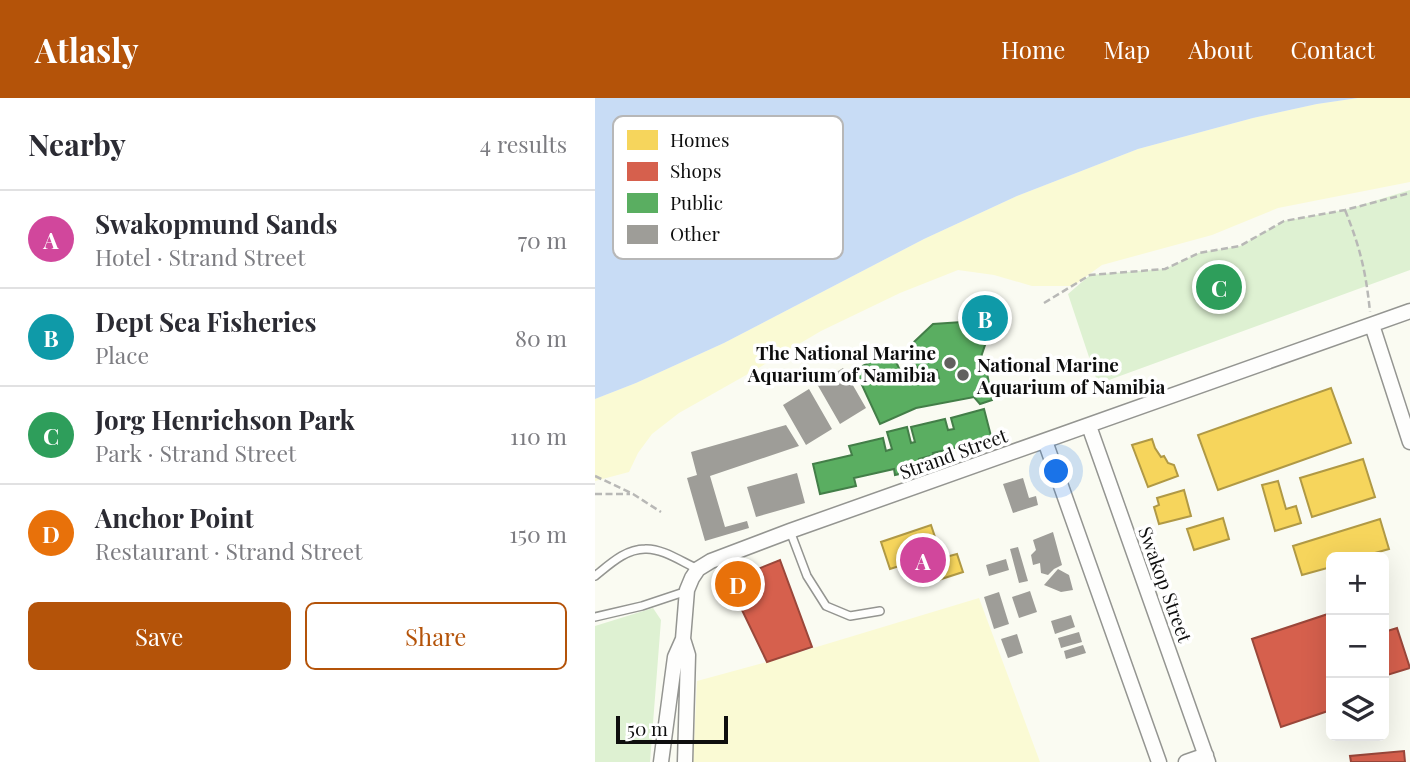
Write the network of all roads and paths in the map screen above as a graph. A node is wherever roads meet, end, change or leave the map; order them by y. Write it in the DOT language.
graph roads {
  1 [pos="1410,193"];
  2 [pos="1345,210"];
  3 [pos="1044,303"];
  4 [pos="1410,311"];
  5 [pos="1372,325"];
  6 [pos="1089,426"];
  7 [pos="1045,441"];
  8 [pos="1410,442"];
  9 [pos="595,476"];
  10 [pos="595,494"];
  11 [pos="633,494"];
  12 [pos="661,512"];
  13 [pos="790,531"];
  14 [pos="698,569"];
  15 [pos="595,576"];
  16 [pos="687,590"];
  17 [pos="880,611"];
  18 [pos="595,617"];
  19 [pos="683,639"];
  20 [pos="1207,759"];
  21 [pos="661,762"];
  22 [pos="685,762"];
  23 [pos="1159,762"];
  24 [pos="1187,762"];
  1 -- 2 [label="path"];
  2 -- 3 [label="path"];
  2 -- 5 [label="path"];
  4 -- 5 [label="street, Strand Street"];
  5 -- 6 [label="street, Strand Street"];
  5 -- 8 [label="street"];
  6 -- 7 [label="street, Strand Street"];
  6 -- 20 [label="street, Swakop Street"];
  7 -- 13 [label="street, Strand Street"];
  7 -- 23 [label="street"];
  9 -- 11 [label="path"];
  10 -- 11 [label="path"];
  11 -- 12 [label="path"];
  13 -- 14 [label="street, Strand Street"];
  13 -- 17 [label="lane"];
  14 -- 15 [label="lane"];
  14 -- 16 [label="street"];
  16 -- 18 [label="lane"];
  16 -- 19 [label="street"];
  19 -- 21 [label="street"];
  19 -- 22 [label="street"];
  20 -- 24 [label="street, Swakop Street"];
}
